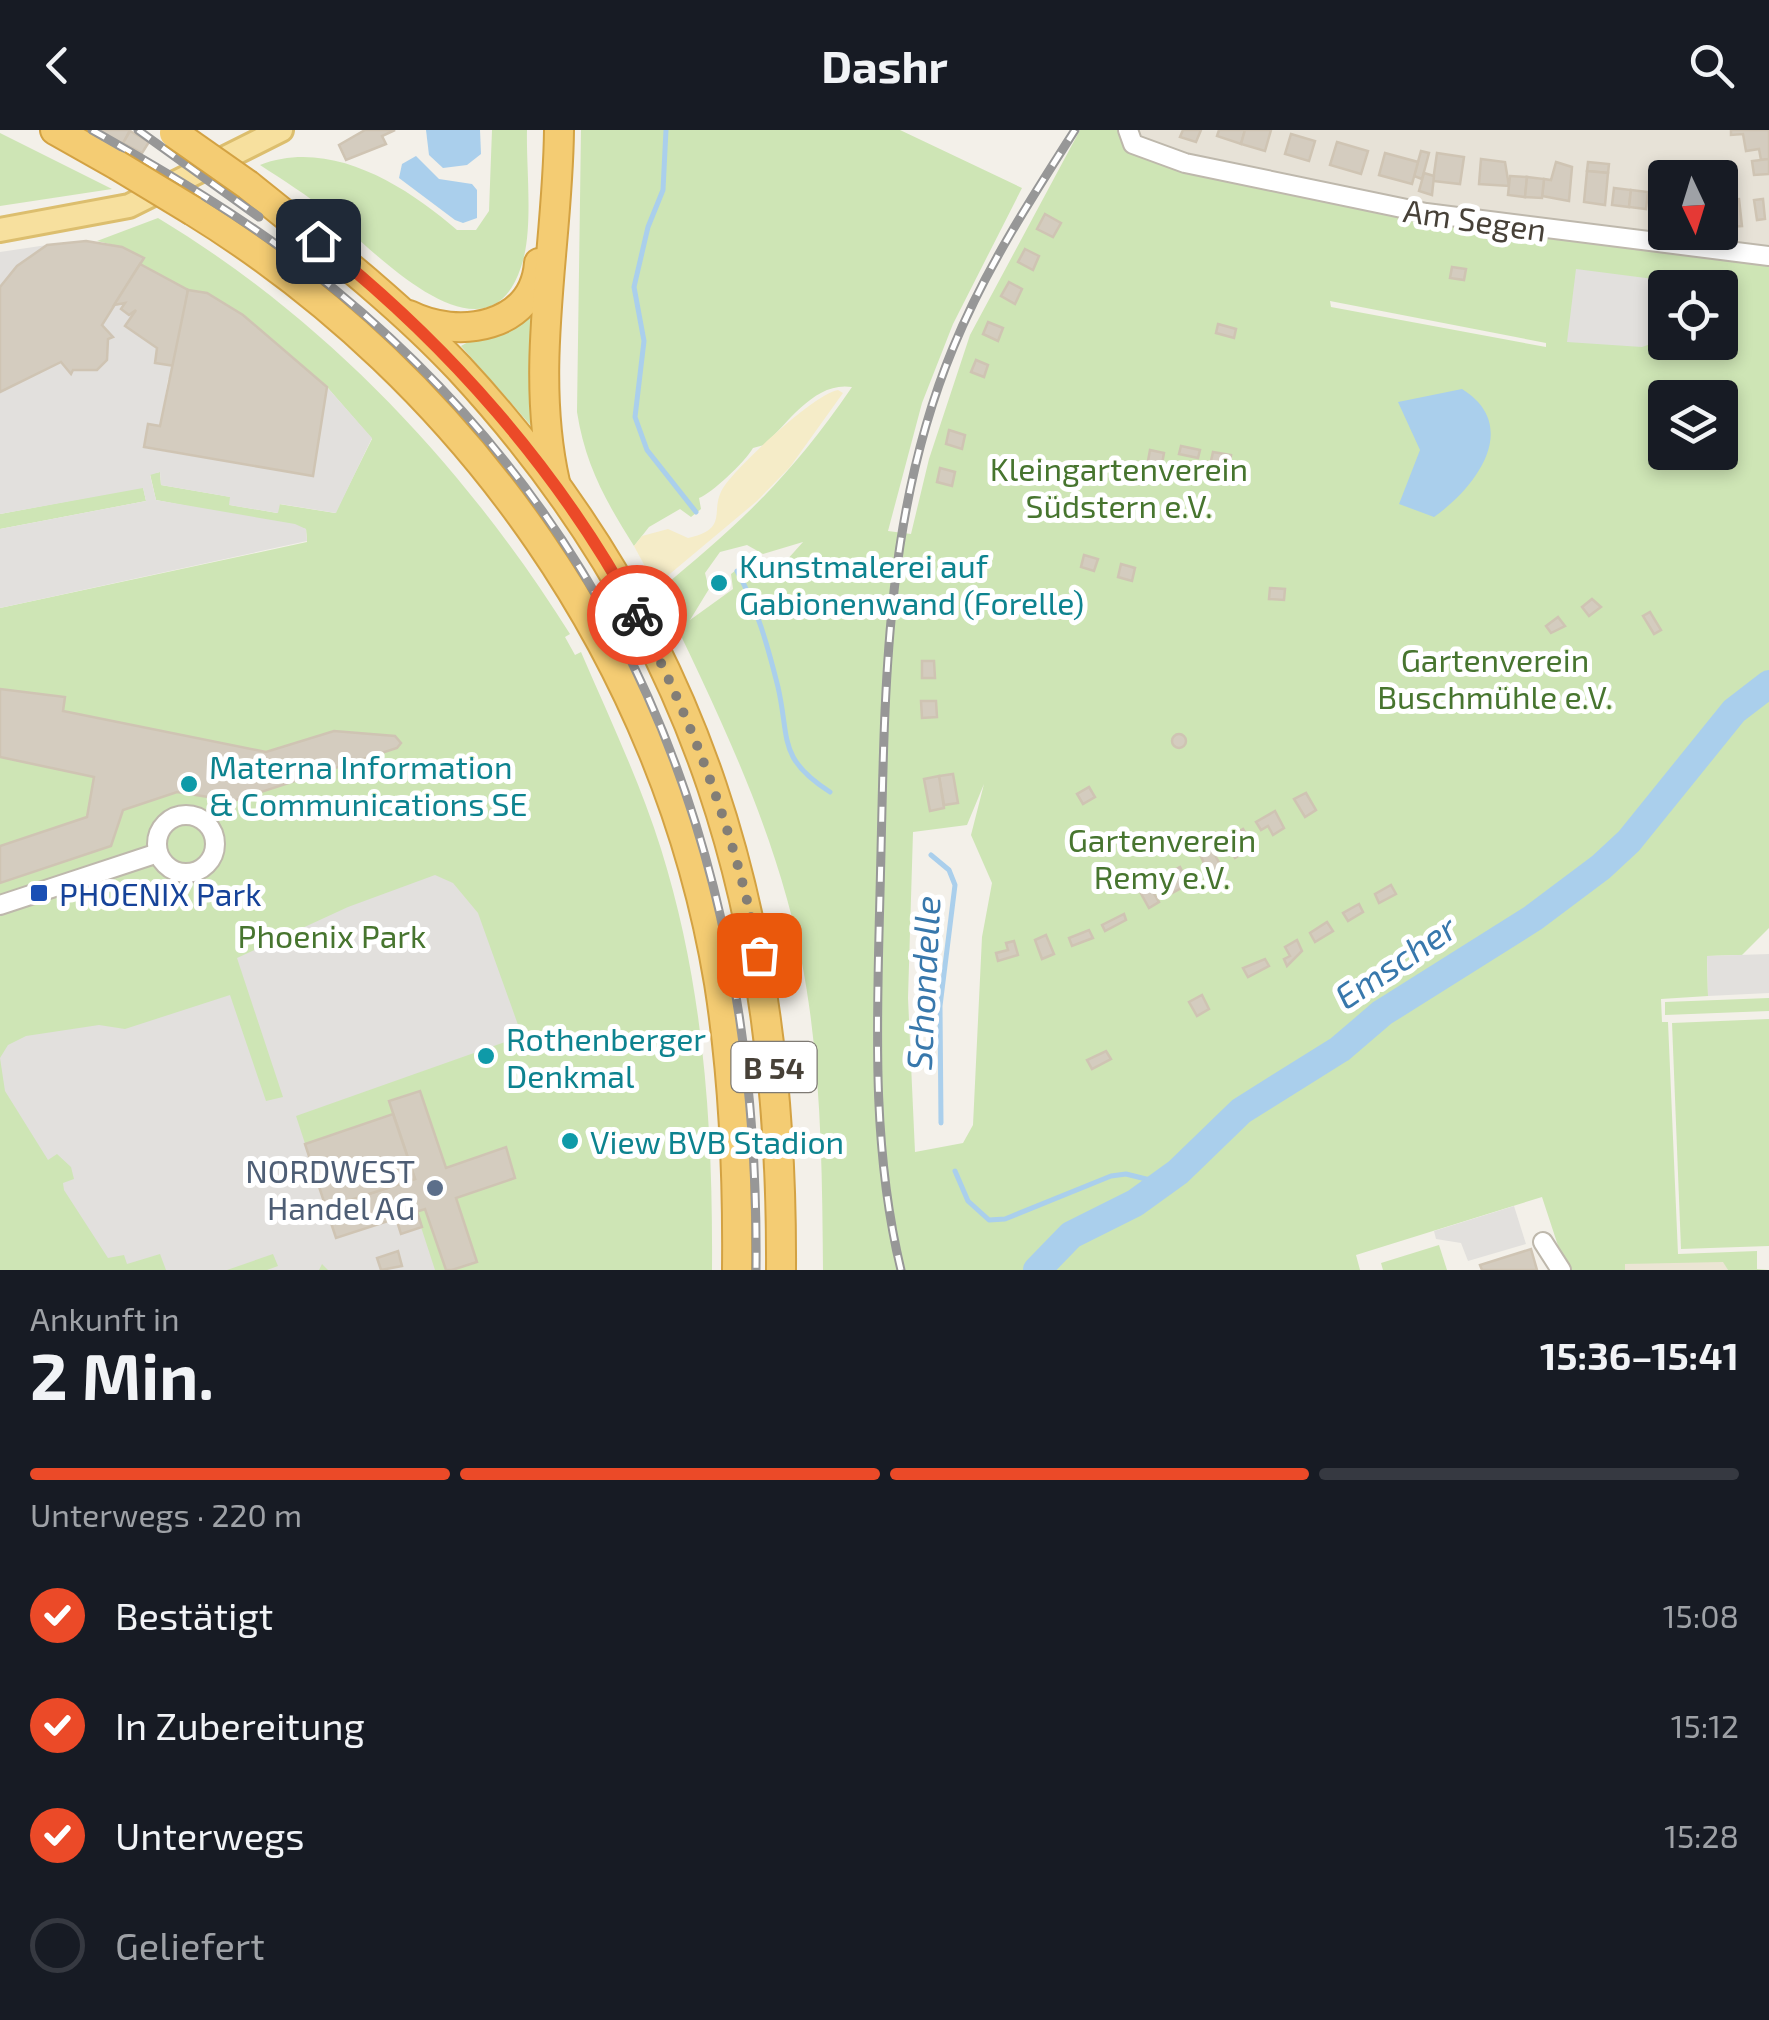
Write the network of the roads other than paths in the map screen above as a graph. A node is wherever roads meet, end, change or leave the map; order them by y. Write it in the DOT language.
graph roads {
  1 [pos="55,130"];
  2 [pos="542,130"];
  3 [pos="559,130"];
  4 [pos="1128,130"];
  5 [pos="172,132"];
  6 [pos="274,134"];
  7 [pos="0,230"];
  8 [pos="1769,256"];
  9 [pos="395,307"];
  10 [pos="557,488"];
  11 [pos="158,853"];
  12 [pos="0,906"];
  13 [pos="1543,1242"];
  14 [pos="737,1270"];
  15 [pos="782,1270"];
  16 [pos="1561,1270"];
  1 -- 14 [label="highway, B 54, bridge"];
  2 -- 9 [label="highway"];
  3 -- 10 [label="highway"];
  4 -- 8 [label="street, Am Segen"];
  5 -- 9 [label="highway, B 54, bridge"];
  6 -- 7 [label="main road"];
  9 -- 10 [label="highway, B 54"];
  10 -- 15 [label="highway, B 54"];
  11 -- 12 [label="street"];
  13 -- 16 [label="street"];
}
